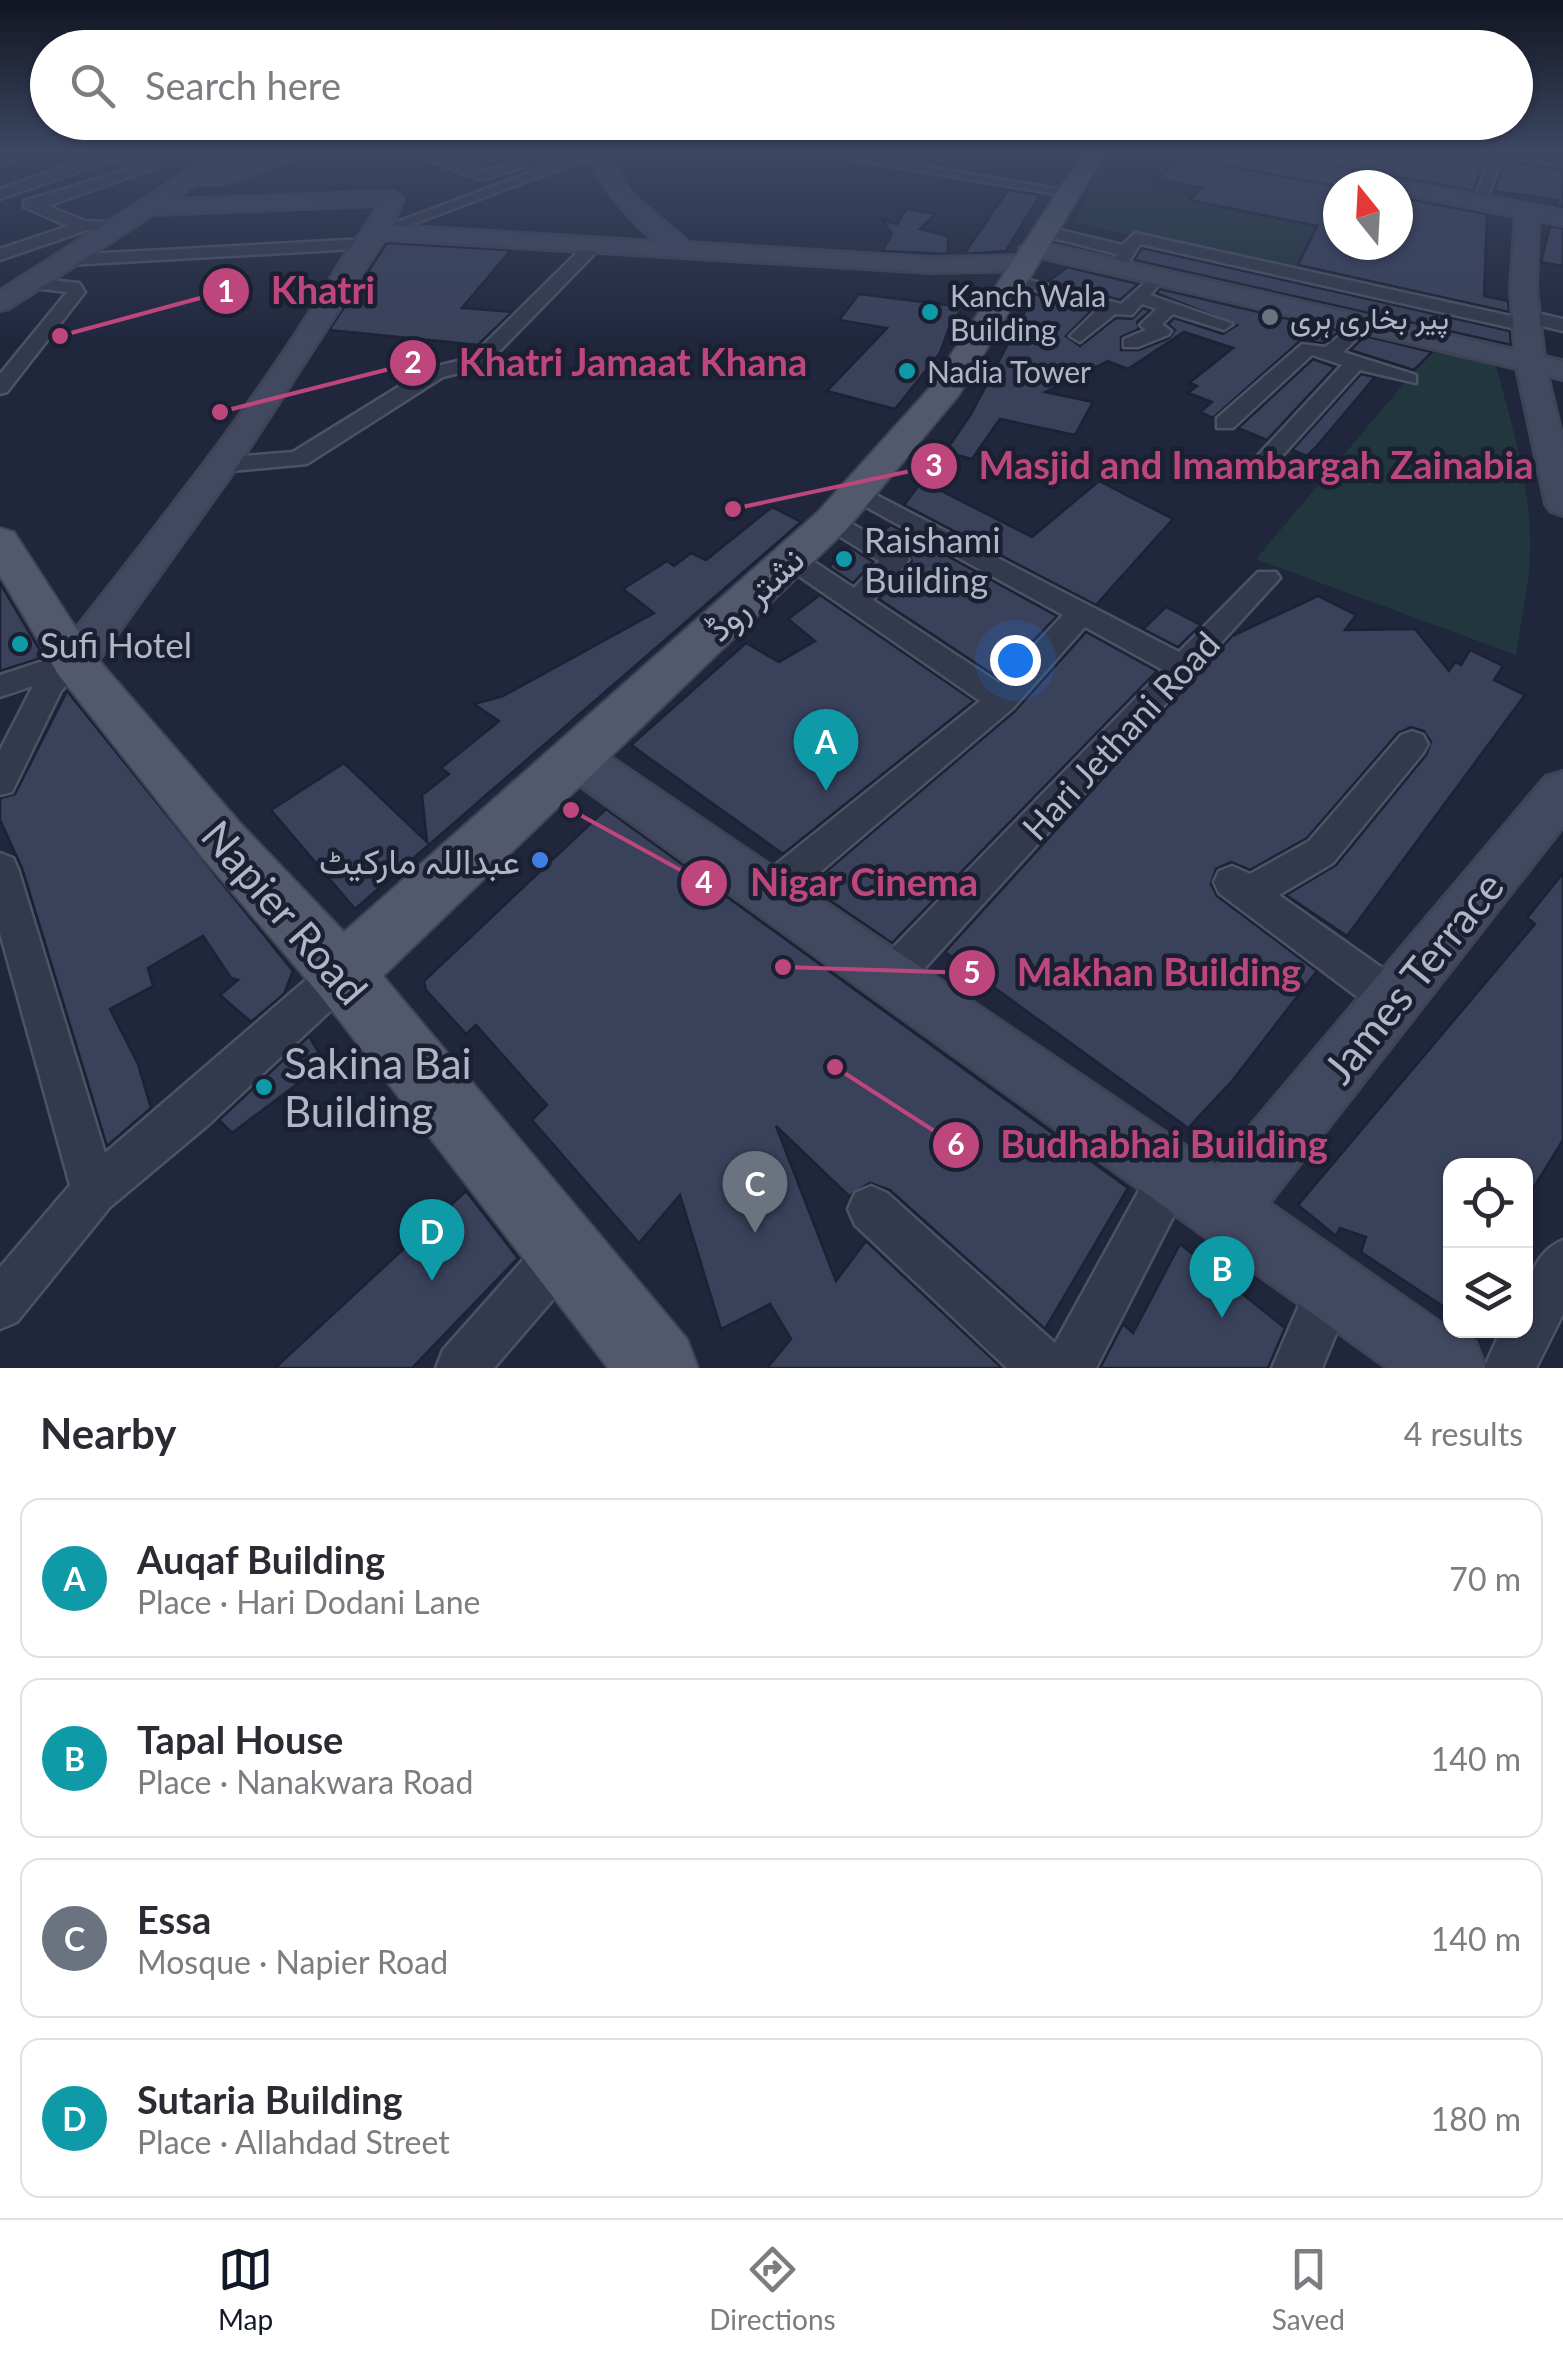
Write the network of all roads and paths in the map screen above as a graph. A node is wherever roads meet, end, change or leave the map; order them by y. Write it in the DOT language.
graph roads {
  1 [pos="59,216"];
  2 [pos="136,216"];
  3 [pos="384,216"];
  4 [pos="430,216"];
  5 [pos="637,216"];
  6 [pos="1052,216"];
  7 [pos="1528,216"];
  8 [pos="84,226"];
  9 [pos="122,226"];
  10 [pos="373,238"];
  11 [pos="593,247"];
  12 [pos="5,249"];
  13 [pos="687,253"];
  14 [pos="1028,256"];
  15 [pos="68,260"];
  16 [pos="1121,260"];
  17 [pos="31,283"];
  18 [pos="1346,284"];
  19 [pos="1147,288"];
  20 [pos="0,302"];
  21 [pos="1112,307"];
  22 [pos="1170,307"];
  23 [pos="1320,313"];
  24 [pos="1525,321"];
  25 [pos="1224,324"];
  26 [pos="1363,324"];
  27 [pos="1563,325"];
  28 [pos="1080,336"];
  29 [pos="1131,343"];
  30 [pos="1329,354"];
  31 [pos="1356,362"];
  32 [pos="1527,362"];
  33 [pos="1563,370"];
  34 [pos="1408,379"];
  35 [pos="0,388"];
  36 [pos="1225,424"];
  37 [pos="221,465"];
  38 [pos="1255,472"];
  39 [pos="1563,504"];
  40 [pos="844,506"];
  41 [pos="0,541"];
  42 [pos="792,559"];
  43 [pos="1266,578"];
  44 [pos="856,601"];
  45 [pos="1080,614"];
  46 [pos="74,662"];
  47 [pos="1184,668"];
  48 [pos="0,686"];
  49 [pos="1002,700"];
  50 [pos="1412,744"];
  51 [pos="576,758"];
  52 [pos="0,782"];
  53 [pos="1563,791"];
  54 [pos="0,869"];
  55 [pos="767,894"];
  56 [pos="342,974"];
  57 [pos="890,978"];
  58 [pos="1394,1000"];
  59 [pos="1173,1174"];
  60 [pos="94,1191"];
  61 [pos="871,1209"];
  62 [pos="1223,1209"];
  63 [pos="564,1250"];
  64 [pos="1563,1264"];
  65 [pos="1332,1286"];
  66 [pos="0,1305"];
  67 [pos="460,1368"];
  68 [pos="658,1368"];
  69 [pos="1044,1368"];
  70 [pos="1069,1368"];
  71 [pos="1298,1368"];
  72 [pos="1448,1368"];
  73 [pos="1509,1368"];
  1 -- 8 [label="street"];
  2 -- 9 [label="street"];
  3 -- 10 [label="street"];
  4 -- 10 [label="street"];
  5 -- 13 [label="street"];
  6 -- 14 [label="main road, نشتر روڈ"];
  7 -- 24 [label="street"];
  8 -- 9 [label="street"];
  8 -- 12 [label="street"];
  9 -- 15 [label="street"];
  10 -- 11 [label="street"];
  10 -- 15 [label="street"];
  10 -- 37 [label="street"];
  11 -- 13 [label="street"];
  11 -- 37 [label="street"];
  13 -- 14 [label="street"];
  14 -- 16 [label="street"];
  14 -- 21 [label="street"];
  14 -- 40 [label="main road, نشتر روڈ"];
  15 -- 17 [label="street"];
  16 -- 18 [label="street"];
  16 -- 19 [label="street"];
  17 -- 20 [label="street"];
  17 -- 35 [label="street"];
  18 -- 23 [label="street"];
  18 -- 24 [label="street"];
  19 -- 21 [label="street"];
  19 -- 22 [label="street"];
  19 -- 23 [label="street"];
  21 -- 28 [label="street"];
  22 -- 25 [label="street"];
  22 -- 29 [label="street"];
  23 -- 26 [label="street"];
  24 -- 27 [label="street"];
  24 -- 32 [label="street"];
  26 -- 30 [label="street"];
  26 -- 32 [label="street"];
  30 -- 31 [label="street"];
  30 -- 36 [label="street"];
  31 -- 34 [label="street"];
  31 -- 38 [label="street"];
  32 -- 33 [label="street"];
  32 -- 39 [label="street"];
  37 -- 46 [label="street"];
  40 -- 42 [label="main road, نشتر روڈ"];
  40 -- 44 [label="street"];
  40 -- 45 [label="street"];
  41 -- 46 [label="main road, Napier Road"];
  42 -- 44 [label="street"];
  42 -- 51 [label="main road, نشتر روڈ"];
  43 -- 47 [label="street, Hari Jethani Road"];
  44 -- 49 [label="street"];
  45 -- 47 [label="street"];
  45 -- 49 [label="street"];
  46 -- 48 [label="street"];
  46 -- 52 [label="street"];
  46 -- 56 [label="main road, Napier Road"];
  47 -- 57 [label="street, Hari Jethani Road"];
  49 -- 55 [label="street"];
  50 -- 58 [label="street"];
  51 -- 55 [label="street"];
  51 -- 56 [label="main road, نشتر روڈ"];
  53 -- 58 [label="street, James Terrace"];
  54 -- 60 [label="street"];
  55 -- 57 [label="street"];
  56 -- 60 [label="street"];
  56 -- 63 [label="main road, Napier Road"];
  57 -- 59 [label="street"];
  58 -- 62 [label="street, James Terrace"];
  59 -- 62 [label="street"];
  59 -- 70 [label="street"];
  60 -- 66 [label="street"];
  61 -- 69 [label="street"];
  62 -- 65 [label="street"];
  63 -- 67 [label="street"];
  63 -- 68 [label="main road, Napier Road"];
  64 -- 73 [label="street"];
  65 -- 71 [label="street"];
  65 -- 72 [label="street"];
}
